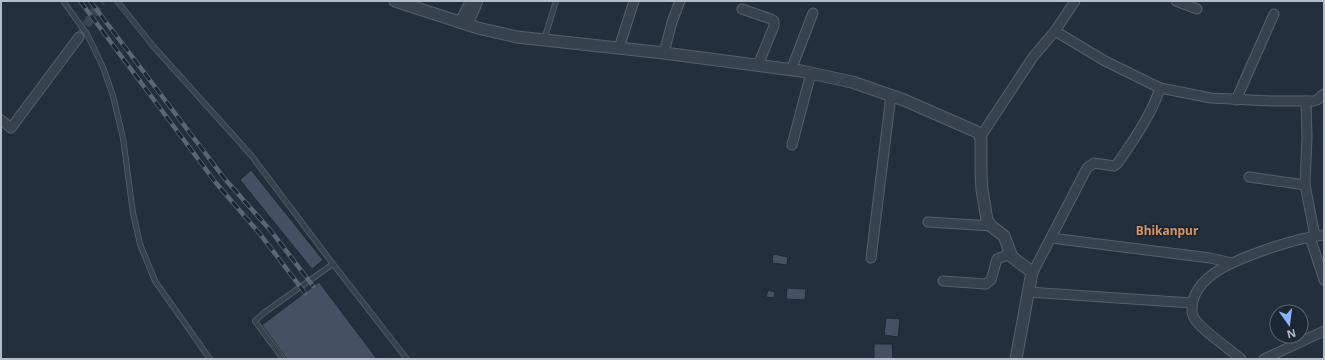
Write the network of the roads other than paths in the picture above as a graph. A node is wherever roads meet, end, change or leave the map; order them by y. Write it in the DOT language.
graph roads {
  1 [pos="63,1"];
  2 [pos="118,1"];
  3 [pos="395,1"];
  4 [pos="469,1"];
  5 [pos="478,1"];
  6 [pos="556,1"];
  7 [pos="634,1"];
  8 [pos="680,1"];
  9 [pos="1075,1"];
  10 [pos="1176,1"];
  11 [pos="742,9"];
  12 [pos="1197,9"];
  13 [pos="813,12"];
  14 [pos="1274,14"];
  15 [pos="464,24"];
  16 [pos="1055,31"];
  17 [pos="79,37"];
  18 [pos="544,40"];
  19 [pos="619,48"];
  20 [pos="664,53"];
  21 [pos="758,65"];
  22 [pos="791,70"];
  23 [pos="811,73"];
  24 [pos="1160,88"];
  25 [pos="1324,94"];
  26 [pos="891,95"];
  27 [pos="1236,100"];
  28 [pos="1306,101"];
  29 [pos="1,120"];
  30 [pos="981,136"];
  31 [pos="792,145"];
  32 [pos="1249,177"];
  33 [pos="1305,185"];
  34 [pos="928,222"];
  35 [pos="991,226"];
  36 [pos="1316,236"];
  37 [pos="1051,238"];
  38 [pos="1010,254"];
  39 [pos="871,258"];
  40 [pos="1232,263"];
  41 [pos="333,264"];
  42 [pos="1032,274"];
  43 [pos="1324,280"];
  44 [pos="943,281"];
  45 [pos="1028,292"];
  46 [pos="1192,303"];
  47 [pos="1324,331"];
  48 [pos="210,359"];
  49 [pos="283,359"];
  50 [pos="406,359"];
  51 [pos="1016,359"];
  52 [pos="1240,359"];
  53 [pos="1264,359"];
  1 -- 48 [label="lane"];
  2 -- 41 [label="lane"];
  3 -- 15 [label="street"];
  4 -- 15 [label="street"];
  5 -- 15 [label="street"];
  6 -- 18 [label="lane"];
  7 -- 19 [label="street"];
  8 -- 20 [label="street"];
  9 -- 16 [label="street"];
  10 -- 12 [label="street"];
  11 -- 21 [label="street"];
  13 -- 22 [label="street"];
  14 -- 27 [label="street"];
  15 -- 18 [label="street"];
  16 -- 24 [label="street"];
  16 -- 30 [label="street"];
  17 -- 29 [label="street"];
  18 -- 19 [label="street"];
  19 -- 20 [label="street"];
  20 -- 21 [label="street"];
  21 -- 22 [label="street"];
  22 -- 23 [label="street"];
  23 -- 26 [label="street"];
  23 -- 31 [label="street"];
  24 -- 27 [label="street"];
  24 -- 37 [label="street"];
  25 -- 28 [label="street"];
  26 -- 30 [label="street"];
  26 -- 39 [label="street"];
  27 -- 28 [label="street"];
  28 -- 33 [label="street"];
  30 -- 35 [label="street"];
  32 -- 33 [label="street"];
  33 -- 36 [label="street"];
  34 -- 35 [label="street"];
  35 -- 38 [label="street"];
  36 -- 40 [label="street"];
  36 -- 43 [label="street"];
  37 -- 40 [label="street"];
  37 -- 42 [label="street"];
  38 -- 42 [label="street"];
  38 -- 44 [label="street"];
  40 -- 46 [label="street"];
  41 -- 49 [label="lane"];
  41 -- 50 [label="lane"];
  42 -- 45 [label="street"];
  45 -- 46 [label="street"];
  45 -- 51 [label="street"];
  46 -- 52 [label="street"];
  47 -- 53 [label="street"];
}
